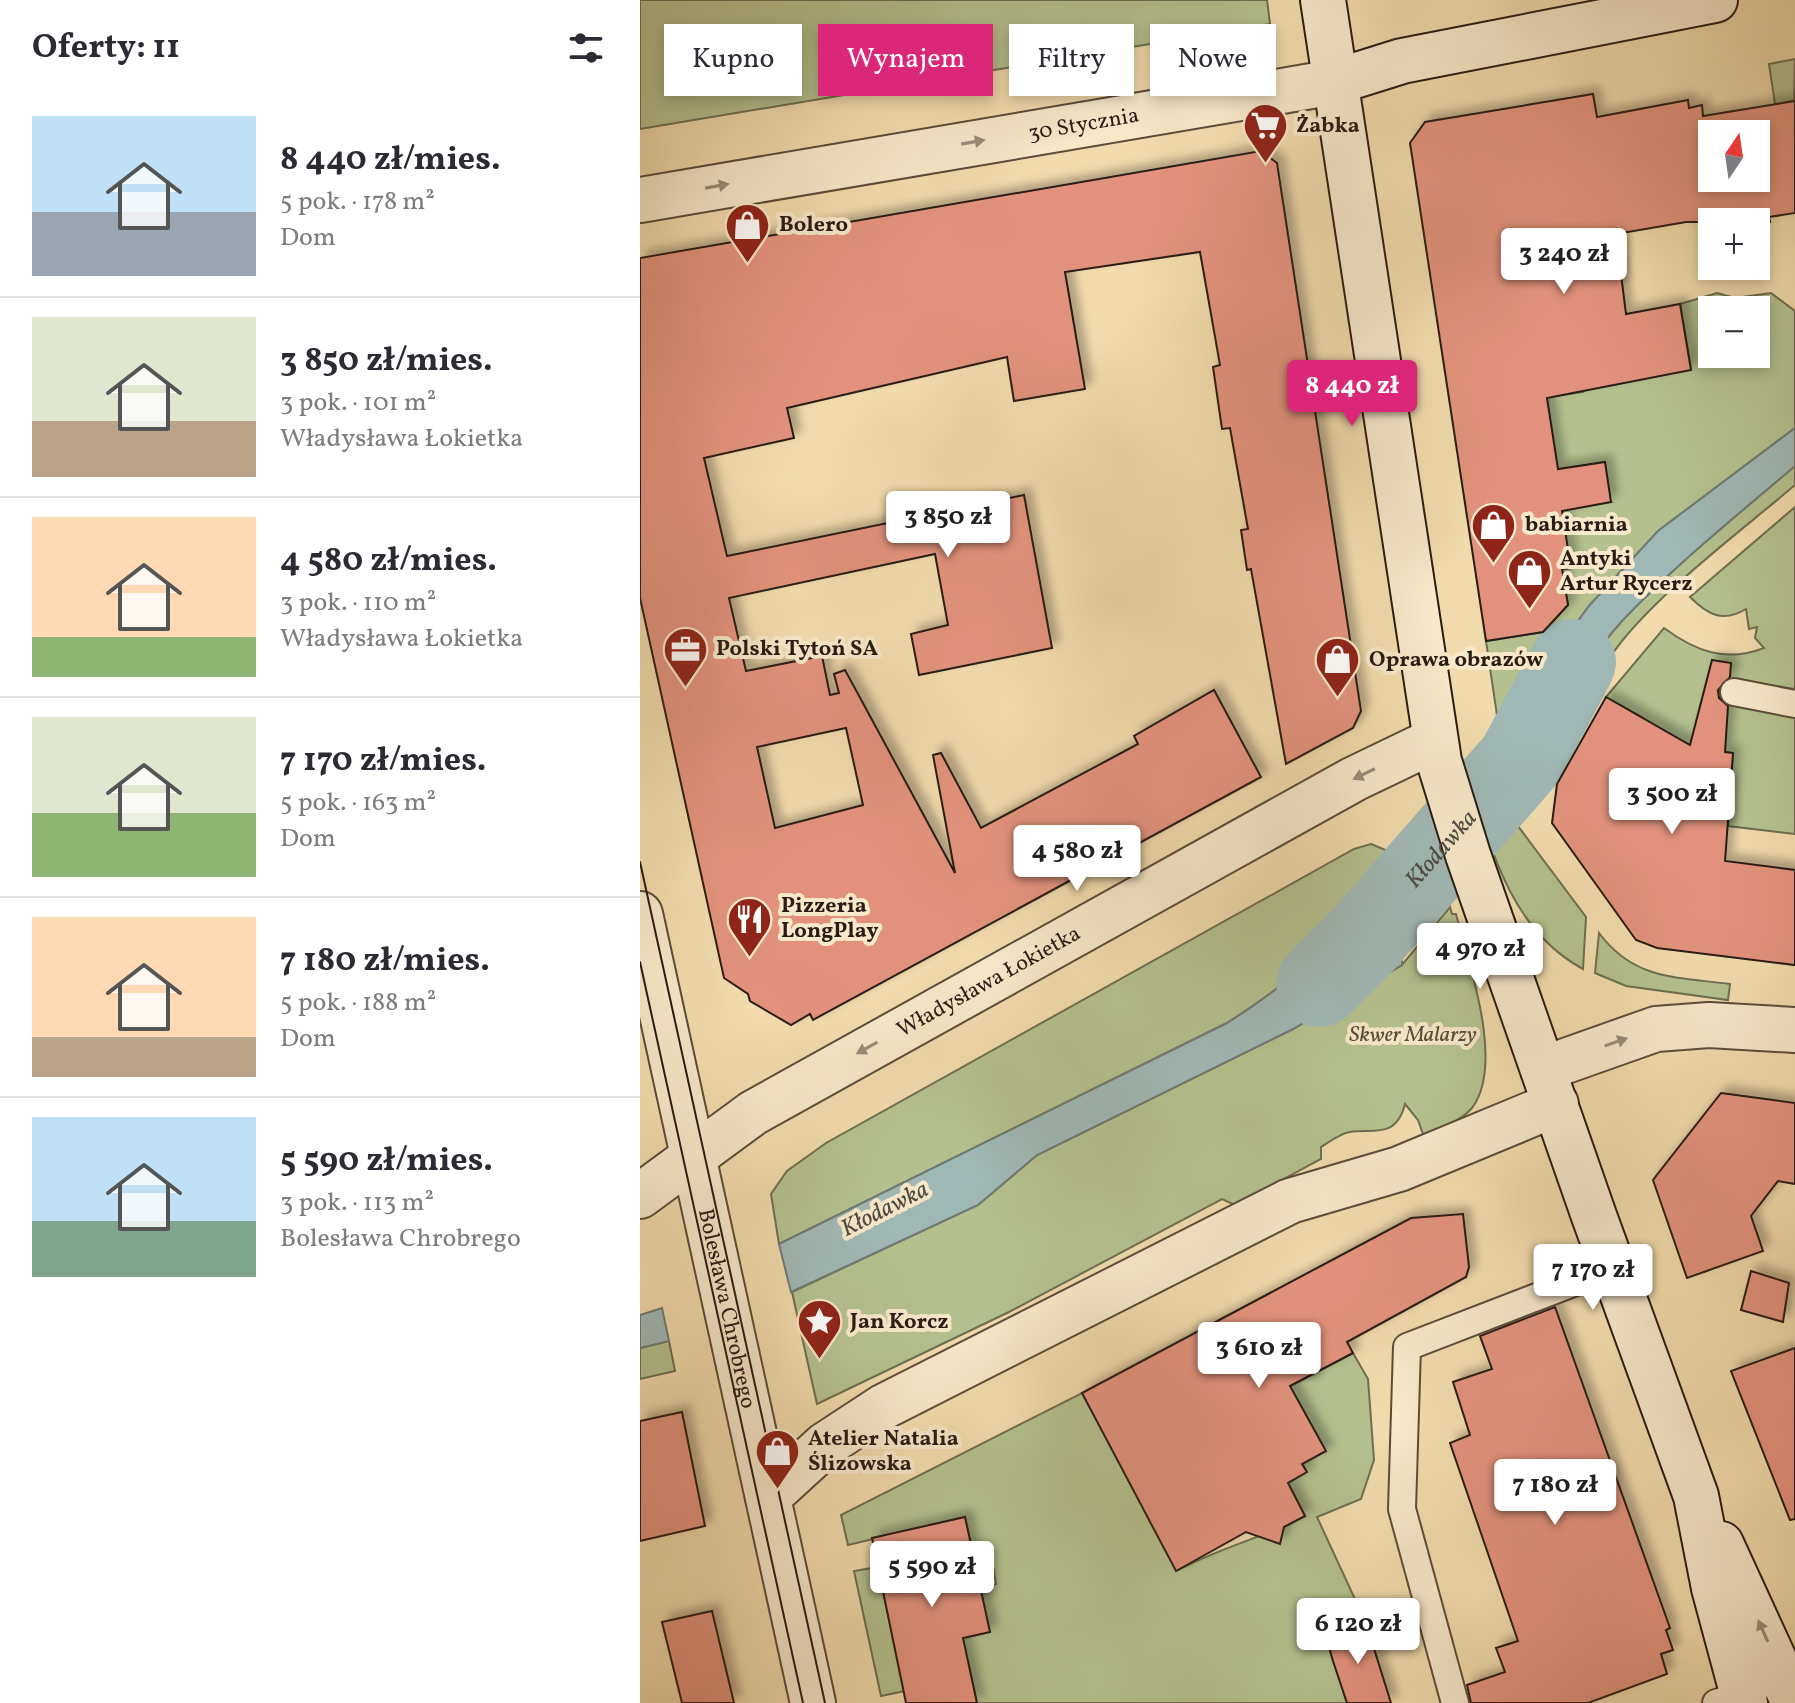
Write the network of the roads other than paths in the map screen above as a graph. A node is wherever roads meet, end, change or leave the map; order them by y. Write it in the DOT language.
graph roads {
  1 [pos="1323,0"];
  2 [pos="1715,0"];
  3 [pos="1335,82"];
  4 [pos="640,200"];
  5 [pos="1734,692"];
  6 [pos="1795,704"];
  7 [pos="1437,751"];
  8 [pos="640,914"];
  9 [pos="1795,1030"];
  10 [pos="1549,1086"];
  11 [pos="692,1156"];
  12 [pos="640,1196"];
  13 [pos="1612,1268"];
  14 [pos="1696,1496"];
  15 [pos="768,1497"];
  16 [pos="1790,1693"];
  17 [pos="1734,1700"];
  18 [pos="813,1703"];
  19 [pos="1455,1703"];
  1 -- 3 [label="street"];
  2 -- 3 [label="street, 30 Stycznia"];
  4 -- 3 [label="street, 30 Stycznia, one-way"];
  3 -- 7 [label="street"];
  5 -- 6 [label="lane"];
  7 -- 10 [label="street"];
  7 -- 11 [label="street, Władysława Łokietka, one-way"];
  8 -- 11 [label="street, Bolesława Chrobrego"];
  10 -- 9 [label="street, one-way"];
  10 -- 13 [label="street"];
  10 -- 15 [label="street"];
  11 -- 12 [label="street, Władysława Łokietka"];
  11 -- 15 [label="street, Bolesława Chrobrego"];
  13 -- 14 [label="street"];
  13 -- 19 [label="lane"];
  16 -- 14 [label="street, one-way"];
  14 -- 17 [label="street"];
  15 -- 18 [label="street, Bolesława Chrobrego"];
  16 -- 17 [label="lane"];
}
